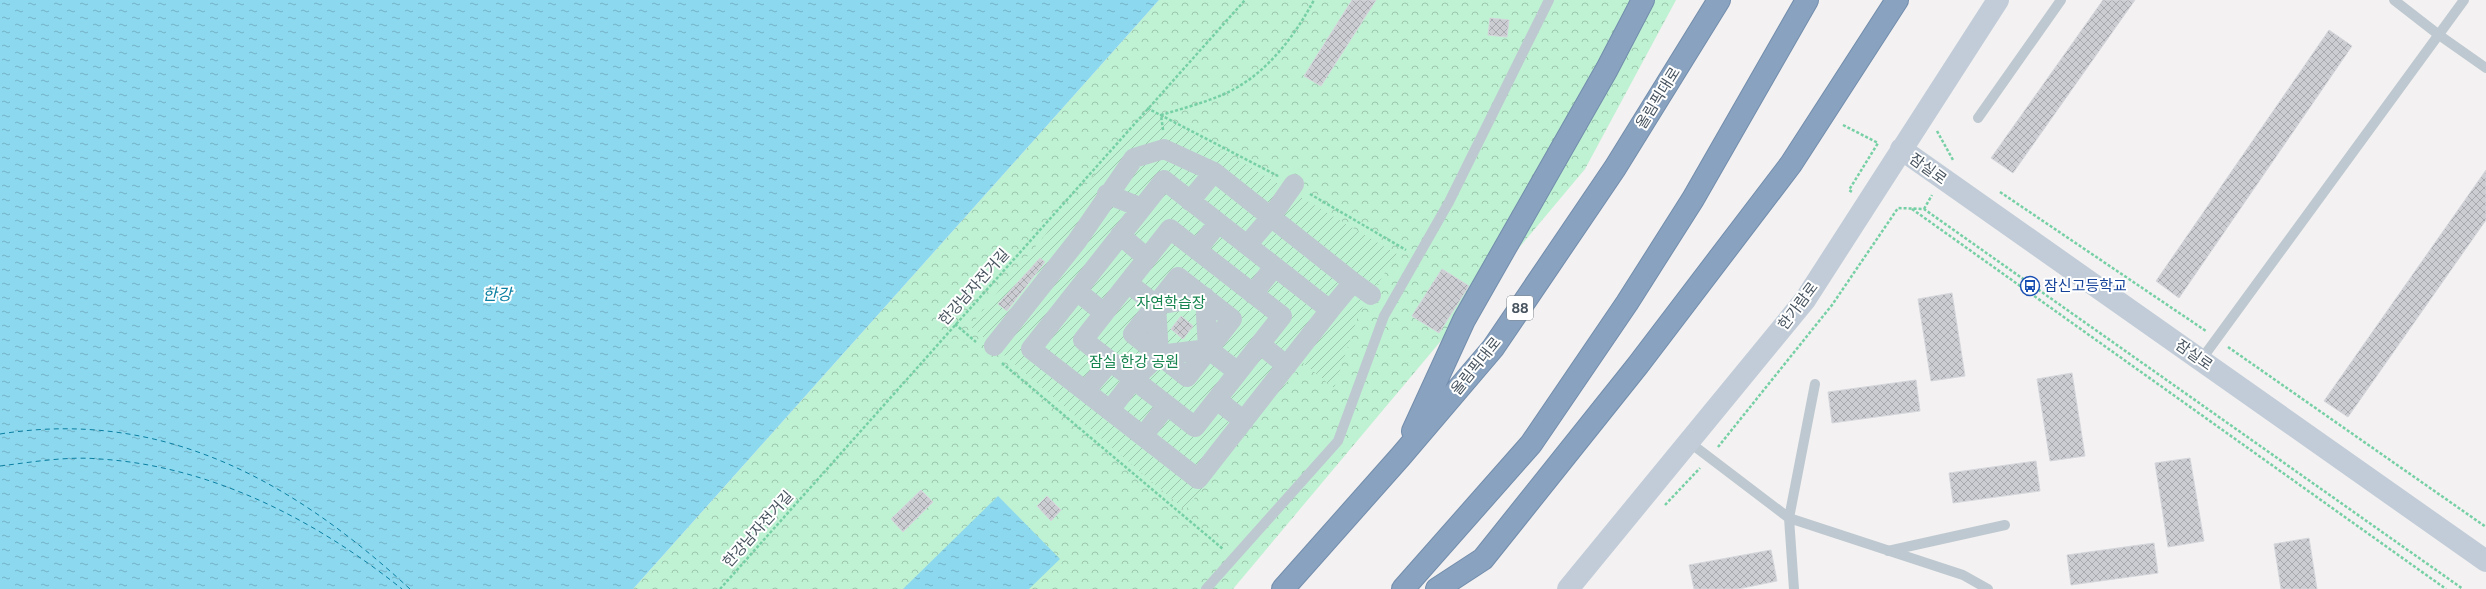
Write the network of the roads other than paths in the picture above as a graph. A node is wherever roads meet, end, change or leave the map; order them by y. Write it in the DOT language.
graph roads {
  1 [pos="1549,0"];
  2 [pos="1643,0"];
  3 [pos="1719,0"];
  4 [pos="1807,0"];
  5 [pos="1897,0"];
  6 [pos="1998,0"];
  7 [pos="2061,0"];
  8 [pos="2394,0"];
  9 [pos="2464,0"];
  10 [pos="2439,35"];
  11 [pos="2486,68"];
  12 [pos="1978,118"];
  13 [pos="1901,149"];
  14 [pos="1214,172"];
  15 [pos="1294,184"];
  16 [pos="1107,194"];
  17 [pos="1190,201"];
  18 [pos="1142,208"];
  19 [pos="1271,218"];
  20 [pos="1218,223"];
  21 [pos="1120,235"];
  22 [pos="1077,241"];
  23 [pos="1247,245"];
  24 [pos="1196,250"];
  25 [pos="1147,258"];
  26 [pos="1100,261"];
  27 [pos="1274,267"];
  28 [pos="1226,273"];
  29 [pos="1128,282"];
  30 [pos="1353,282"];
  31 [pos="1077,291"];
  32 [pos="1253,294"];
  33 [pos="1371,295"];
  34 [pos="1205,297"];
  35 [pos="1031,299"];
  36 [pos="1156,305"];
  37 [pos="1330,310"];
  38 [pos="1104,313"];
  39 [pos="1055,319"];
  40 [pos="1260,344"];
  41 [pos="1208,349"];
  42 [pos="990,350"];
  43 [pos="1159,355"];
  44 [pos="2201,360"];
  45 [pos="1110,362"];
  46 [pos="1288,366"];
  47 [pos="1238,372"];
  48 [pos="1134,379"];
  49 [pos="1815,384"];
  50 [pos="1086,391"];
  51 [pos="1216,400"];
  52 [pos="1167,405"];
  53 [pos="1110,410"];
  54 [pos="1244,421"];
  55 [pos="1143,436"];
  56 [pos="1689,442"];
  57 [pos="1401,456"];
  58 [pos="1789,518"];
  59 [pos="2005,525"];
  60 [pos="1888,552"];
  61 [pos="2486,561"];
  62 [pos="1206,589"];
  63 [pos="1282,589"];
  64 [pos="1403,589"];
  65 [pos="1437,589"];
  66 [pos="1568,589"];
  67 [pos="1794,589"];
  68 [pos="1988,589"];
  1 -- 62 [label="lane"];
  2 -- 57 [label="highway"];
  3 -- 57 [label="highway, 올림픽대로 / 88"];
  4 -- 64 [label="highway"];
  5 -- 65 [label="highway"];
  6 -- 13 [label="street, 한가람로"];
  7 -- 12 [label="lane"];
  8 -- 10 [label="lane"];
  9 -- 10 [label="lane"];
  10 -- 11 [label="lane"];
  10 -- 44 [label="lane"];
  13 -- 44 [label="street, 잠실로"];
  13 -- 56 [label="street, 한가람로"];
  14 -- 16 [label="street"];
  14 -- 17 [label="street"];
  14 -- 19 [label="street"];
  15 -- 19 [label="street"];
  16 -- 18 [label="street"];
  16 -- 22 [label="street"];
  17 -- 18 [label="street"];
  17 -- 20 [label="street"];
  18 -- 21 [label="street"];
  19 -- 23 [label="street"];
  19 -- 30 [label="street"];
  20 -- 23 [label="street"];
  20 -- 24 [label="street"];
  21 -- 25 [label="street"];
  21 -- 26 [label="street"];
  22 -- 26 [label="street"];
  22 -- 35 [label="street"];
  23 -- 27 [label="street"];
  24 -- 25 [label="street"];
  24 -- 28 [label="street"];
  25 -- 29 [label="street"];
  26 -- 31 [label="street"];
  27 -- 32 [label="street"];
  27 -- 37 [label="street"];
  28 -- 32 [label="street"];
  28 -- 34 [label="street"];
  29 -- 36 [label="street"];
  29 -- 38 [label="street"];
  30 -- 33 [label="street"];
  30 -- 37 [label="street"];
  31 -- 38 [label="street"];
  31 -- 39 [label="street"];
  32 -- 40 [label="street"];
  34 -- 36 [label="street"];
  34 -- 41 [label="street"];
  35 -- 39 [label="street"];
  35 -- 42 [label="street"];
  36 -- 43 [label="street"];
  37 -- 46 [label="street"];
  38 -- 45 [label="street"];
  39 -- 50 [label="street"];
  40 -- 46 [label="street"];
  40 -- 47 [label="street"];
  41 -- 43 [label="street"];
  41 -- 47 [label="street"];
  43 -- 48 [label="street"];
  44 -- 61 [label="street, 잠실로"];
  45 -- 48 [label="street"];
  45 -- 50 [label="street"];
  46 -- 54 [label="street"];
  47 -- 51 [label="street"];
  48 -- 52 [label="street"];
  48 -- 53 [label="street"];
  49 -- 58 [label="lane"];
  50 -- 53 [label="street"];
  51 -- 52 [label="street"];
  51 -- 54 [label="street"];
  52 -- 55 [label="street"];
  53 -- 55 [label="street"];
  54 -- 55 [label="street"];
  56 -- 58 [label="lane"];
  56 -- 66 [label="street, 한가람로"];
  57 -- 63 [label="highway, 올림픽대로 / 88"];
  58 -- 60 [label="lane"];
  58 -- 67 [label="lane"];
  59 -- 60 [label="lane"];
  60 -- 68 [label="lane"];
}
